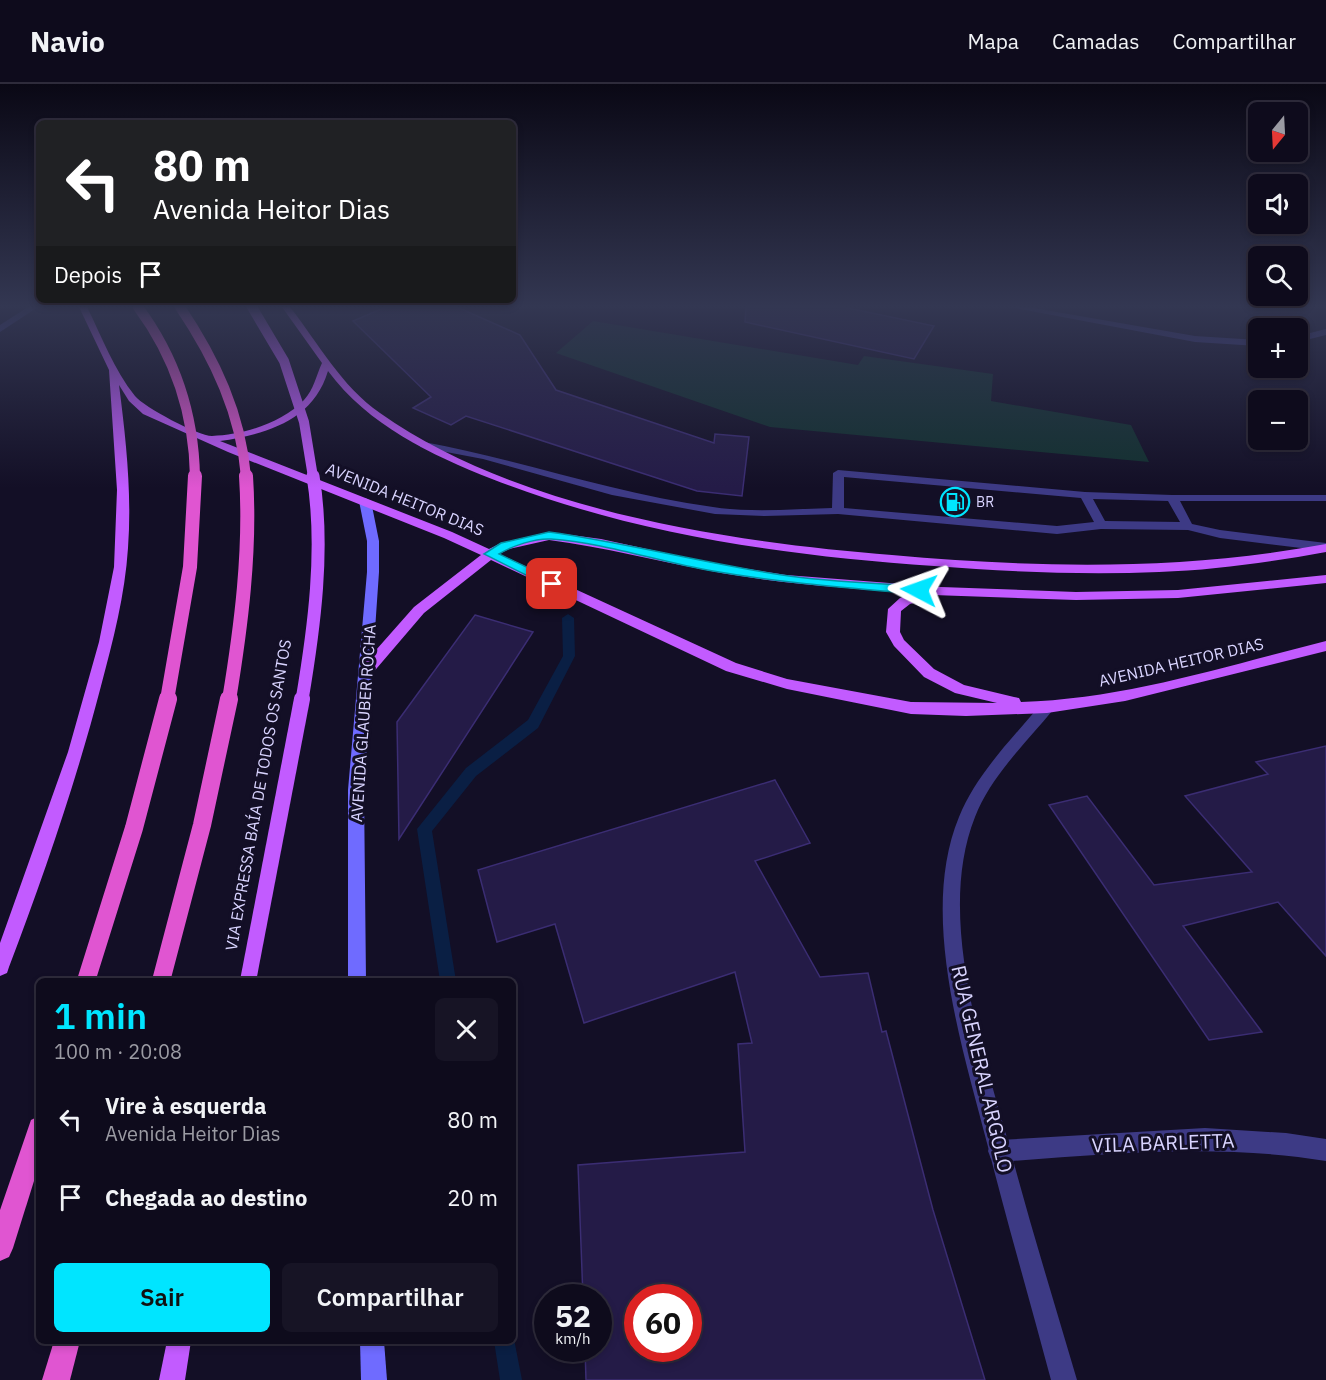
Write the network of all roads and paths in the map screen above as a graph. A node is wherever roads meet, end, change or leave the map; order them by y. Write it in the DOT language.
graph roads {
  1 [pos="111,367"];
  2 [pos="112,367"];
  3 [pos="172,367"];
  4 [pos="214,367"];
  5 [pos="284,367"];
  6 [pos="324,367"];
  7 [pos="328,367"];
  8 [pos="207,439"];
  9 [pos="424,445"];
  10 [pos="1085,495"];
  11 [pos="1172,498"];
  12 [pos="1326,498"];
  13 [pos="365,501"];
  14 [pos="838,511"];
  15 [pos="1101,525"];
  16 [pos="1188,526"];
  17 [pos="1326,548"];
  18 [pos="490,554"];
  19 [pos="1326,579"];
  20 [pos="941,591"];
  21 [pos="1326,646"];
  22 [pos="366,671"];
  23 [pos="1047,707"];
  24 [pos="0,967"];
  25 [pos="87,978"];
  26 [pos="162,978"];
  27 [pos="249,978"];
  28 [pos="357,978"];
  29 [pos="36,1137"];
  30 [pos="1326,1150"];
  31 [pos="999,1151"];
  32 [pos="0,1248"];
  33 [pos="66,1344"];
  34 [pos="178,1344"];
  35 [pos="372,1344"];
  36 [pos="56,1380"];
  37 [pos="172,1380"];
  38 [pos="374,1380"];
  39 [pos="1064,1380"];
  1 -- 24 [label="main road"];
  2 -- 8 [label="main road, AVENIDA HEITOR DIAS"];
  3 -- 25 [label="highway, bridge"];
  4 -- 26 [label="highway, bridge"];
  5 -- 27 [label="main road, VIA EXPRESSA BAÍA DE TODOS OS SANTOS, bridge"];
  6 -- 8 [label="main road"];
  7 -- 9 [label="main road"];
  8 -- 13 [label="main road, AVENIDA HEITOR DIAS"];
  9 -- 14 [label="street"];
  9 -- 17 [label="main road"];
  10 -- 11 [label="street"];
  10 -- 14 [label="street"];
  10 -- 15 [label="street"];
  11 -- 12 [label="street"];
  11 -- 16 [label="street"];
  13 -- 18 [label="main road, AVENIDA HEITOR DIAS"];
  13 -- 22 [label="main road, AVENIDA GLAUBER ROCHA"];
  14 -- 15 [label="street"];
  15 -- 16 [label="street"];
  16 -- 17 [label="street"];
  18 -- 20 [label="main road"];
  18 -- 22 [label="main road"];
  18 -- 23 [label="main road, AVENIDA HEITOR DIAS"];
  19 -- 20 [label="main road"];
  20 -- 23 [label="main road"];
  21 -- 23 [label="main road, AVENIDA HEITOR DIAS"];
  22 -- 28 [label="main road, AVENIDA GLAUBER ROCHA"];
  23 -- 31 [label="street, RUA GENERAL ARGOLO"];
  29 -- 32 [label="highway"];
  30 -- 31 [label="street, VILA BARLETTA"];
  31 -- 39 [label="street, RUA GENERAL ARGOLO"];
  33 -- 36 [label="highway"];
  34 -- 37 [label="main road"];
  35 -- 38 [label="main road"];
}
